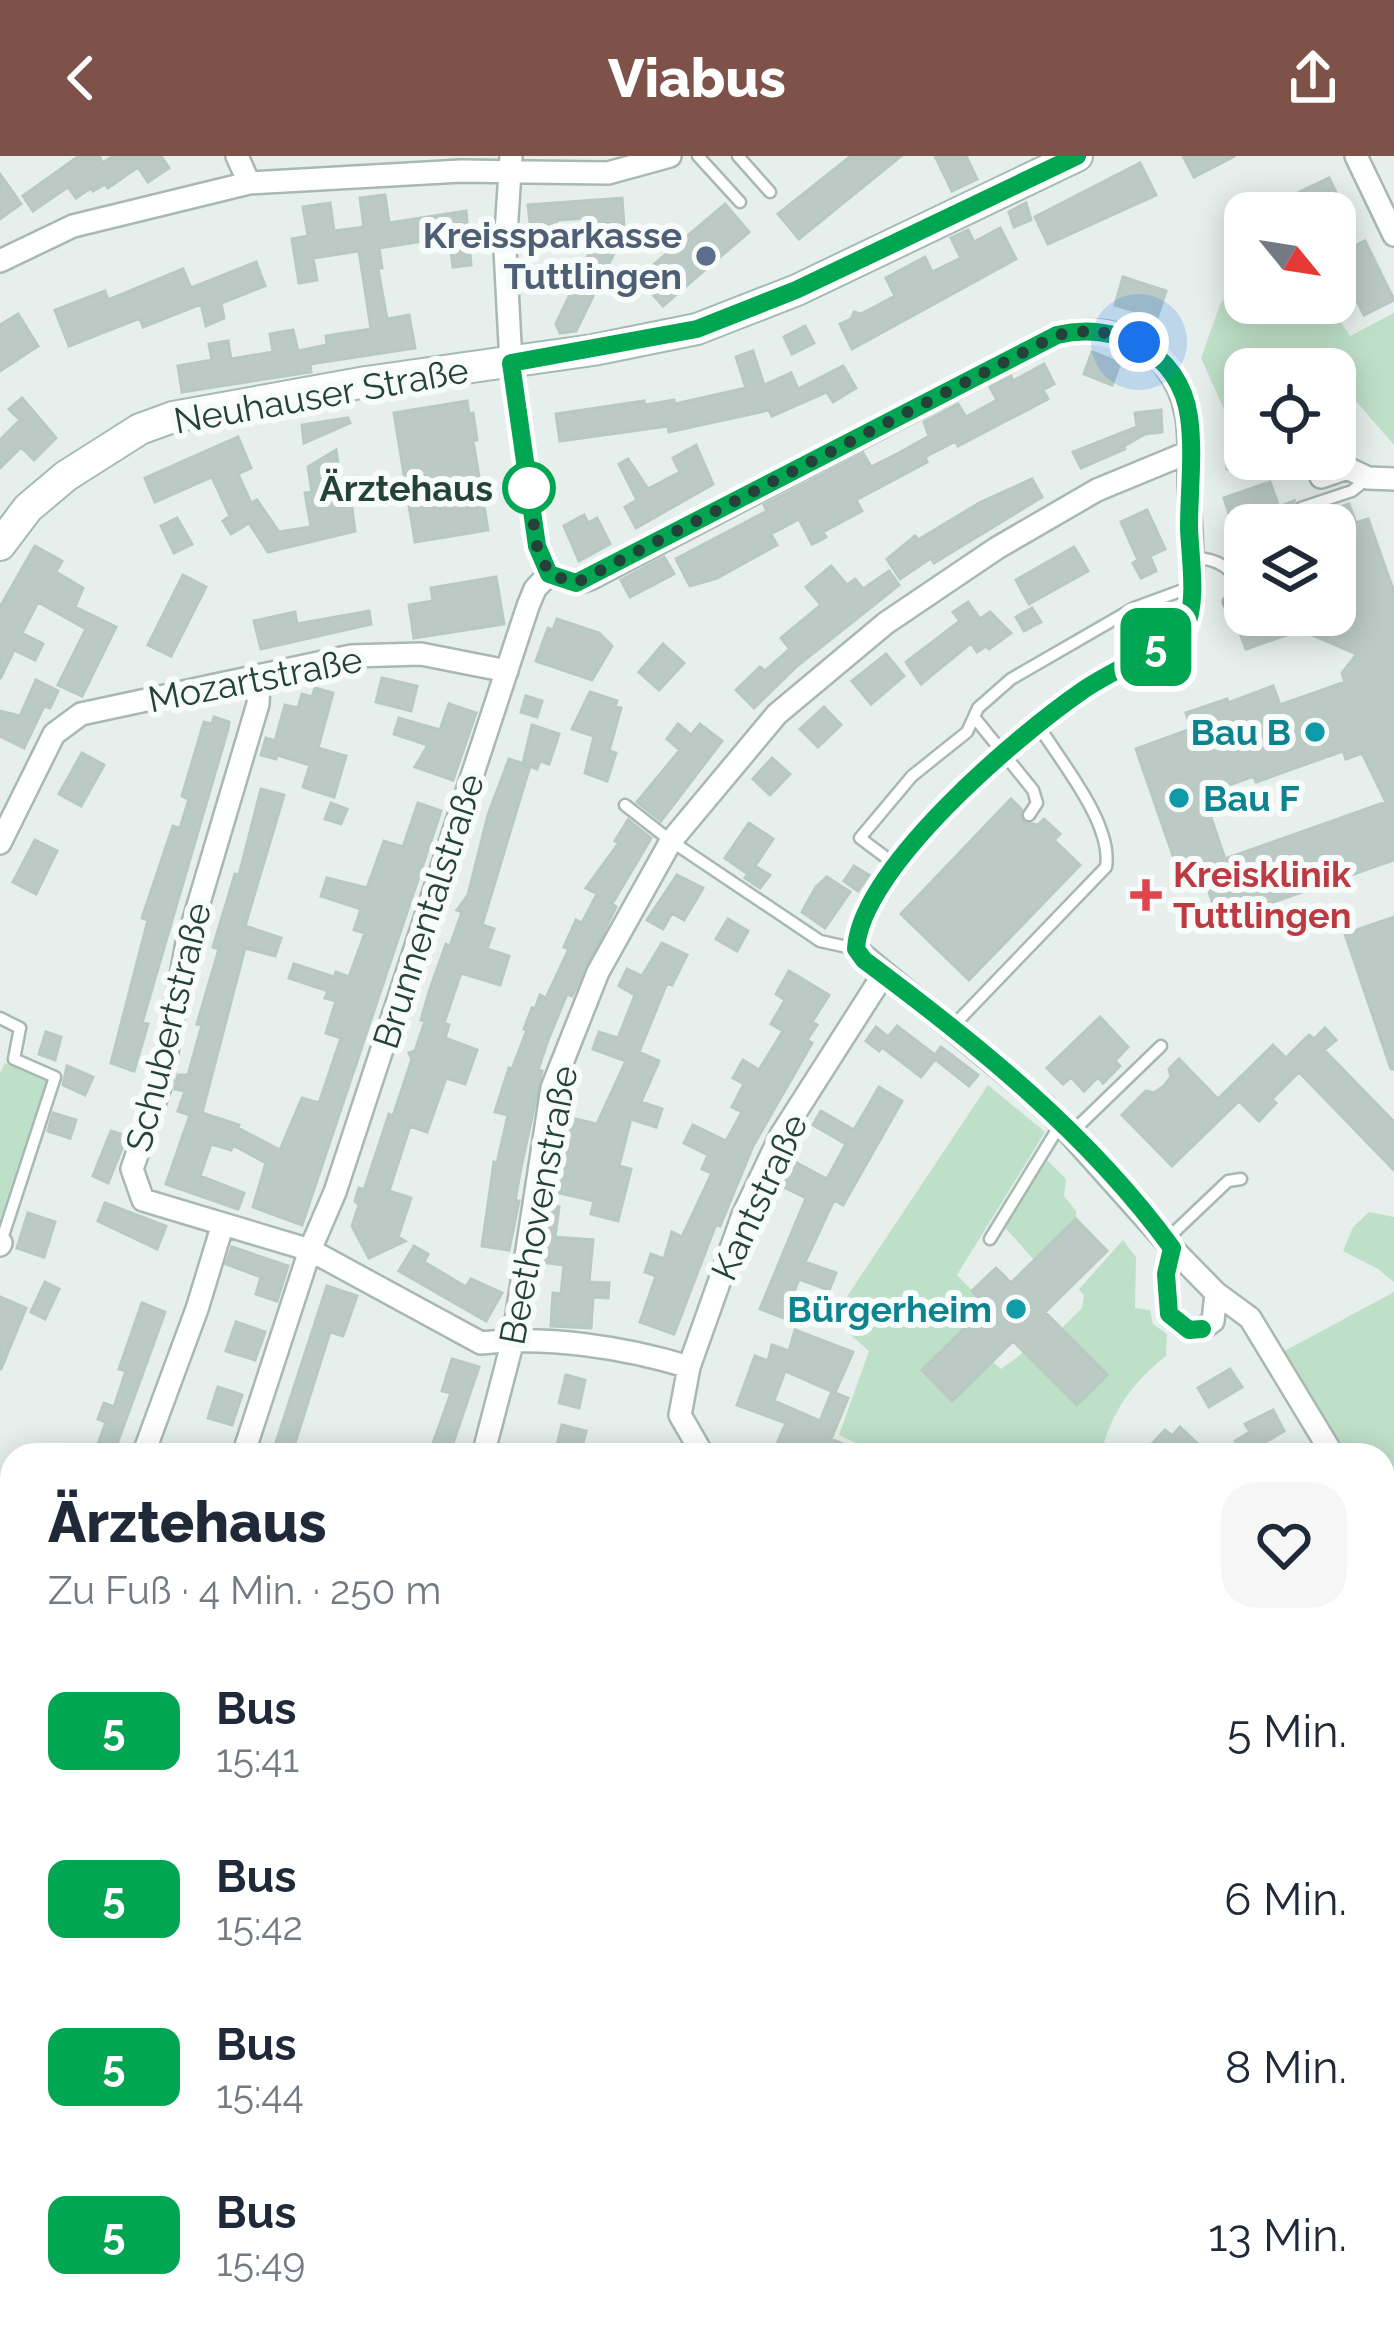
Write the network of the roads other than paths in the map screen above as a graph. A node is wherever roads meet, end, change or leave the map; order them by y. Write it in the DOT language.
graph roads {
  1 [pos="237,156"];
  2 [pos="670,156"];
  3 [pos="698,156"];
  4 [pos="738,156"];
  5 [pos="1356,156"];
  6 [pos="1073,157"];
  7 [pos="509,164"];
  8 [pos="577,165"];
  9 [pos="249,184"];
  10 [pos="770,192"];
  11 [pos="740,202"];
  12 [pos="1394,235"];
  13 [pos="0,261"];
  14 [pos="511,363"];
  15 [pos="1189,452"];
  16 [pos="1356,472"];
  17 [pos="1368,478"];
  18 [pos="1394,479"];
  19 [pos="1313,504"];
  20 [pos="0,545"];
  21 [pos="1190,558"];
  22 [pos="1224,566"];
  23 [pos="549,574"];
  24 [pos="1191,587"];
  25 [pos="507,671"];
  26 [pos="259,679"];
  27 [pos="974,717"];
  28 [pos="1038,725"];
  29 [pos="1006,752"];
  30 [pos="625,805"];
  31 [pos="1029,815"];
  32 [pos="670,841"];
  33 [pos="0,843"];
  34 [pos="896,866"];
  35 [pos="856,949"];
  36 [pos="884,974"];
  37 [pos="0,1018"];
  38 [pos="953,1026"];
  39 [pos="1161,1046"];
  40 [pos="1066,1128"];
  41 [pos="1240,1180"];
  42 [pos="222,1227"];
  43 [pos="990,1239"];
  44 [pos="1,1244"];
  45 [pos="1169,1244"];
  46 [pos="310,1250"];
  47 [pos="1216,1293"];
  48 [pos="513,1340"];
  49 [pos="688,1367"];
  50 [pos="147,1443"];
  51 [pos="247,1443"];
  52 [pos="486,1443"];
  53 [pos="696,1443"];
  54 [pos="1326,1443"];
  1 -- 9 [label="street"];
  2 -- 8 [label="street"];
  3 -- 11 [label="lane"];
  4 -- 10 [label="lane"];
  5 -- 12 [label="street"];
  6 -- 14 [label="street, Neuhauser Straße"];
  7 -- 8 [label="street"];
  7 -- 9 [label="street"];
  7 -- 14 [label="street"];
  9 -- 13 [label="street"];
  14 -- 20 [label="street, Neuhauser Straße"];
  14 -- 23 [label="street"];
  15 -- 21 [label="street"];
  15 -- 23 [label="street"];
  15 -- 32 [label="street, Beethovenstraße"];
  16 -- 17 [label="street"];
  17 -- 18 [label="street"];
  17 -- 19 [label="lane"];
  21 -- 22 [label="lane"];
  21 -- 24 [label="street"];
  23 -- 25 [label="street, Brunnentalstraße"];
  24 -- 27 [label="lane"];
  24 -- 28 [label="street"];
  25 -- 26 [label="street, Mozartstraße"];
  25 -- 46 [label="street, Brunnentalstraße"];
  26 -- 33 [label="street, Mozartstraße"];
  26 -- 42 [label="street, Schubertstraße"];
  27 -- 29 [label="lane"];
  27 -- 34 [label="lane"];
  28 -- 29 [label="street"];
  28 -- 38 [label="lane"];
  29 -- 31 [label="lane"];
  29 -- 34 [label="street"];
  30 -- 32 [label="lane"];
  32 -- 35 [label="lane"];
  32 -- 48 [label="street, Beethovenstraße"];
  34 -- 35 [label="street"];
  35 -- 36 [label="street"];
  36 -- 38 [label="street"];
  36 -- 49 [label="street, Kantstraße"];
  37 -- 44 [label="lane"];
  38 -- 40 [label="street"];
  39 -- 40 [label="lane"];
  40 -- 43 [label="lane"];
  40 -- 45 [label="street"];
  41 -- 45 [label="lane"];
  42 -- 46 [label="street, Schubertstraße"];
  42 -- 50 [label="street"];
  45 -- 47 [label="street"];
  45 -- 47 [label="street"];
  46 -- 48 [label="street, Schubertstraße"];
  46 -- 51 [label="street, Brunnentalstraße"];
  47 -- 54 [label="street"];
  48 -- 49 [label="street, Schubertstraße"];
  48 -- 52 [label="street, Beethovenstraße"];
  49 -- 53 [label="street, Kantstraße"];
}
